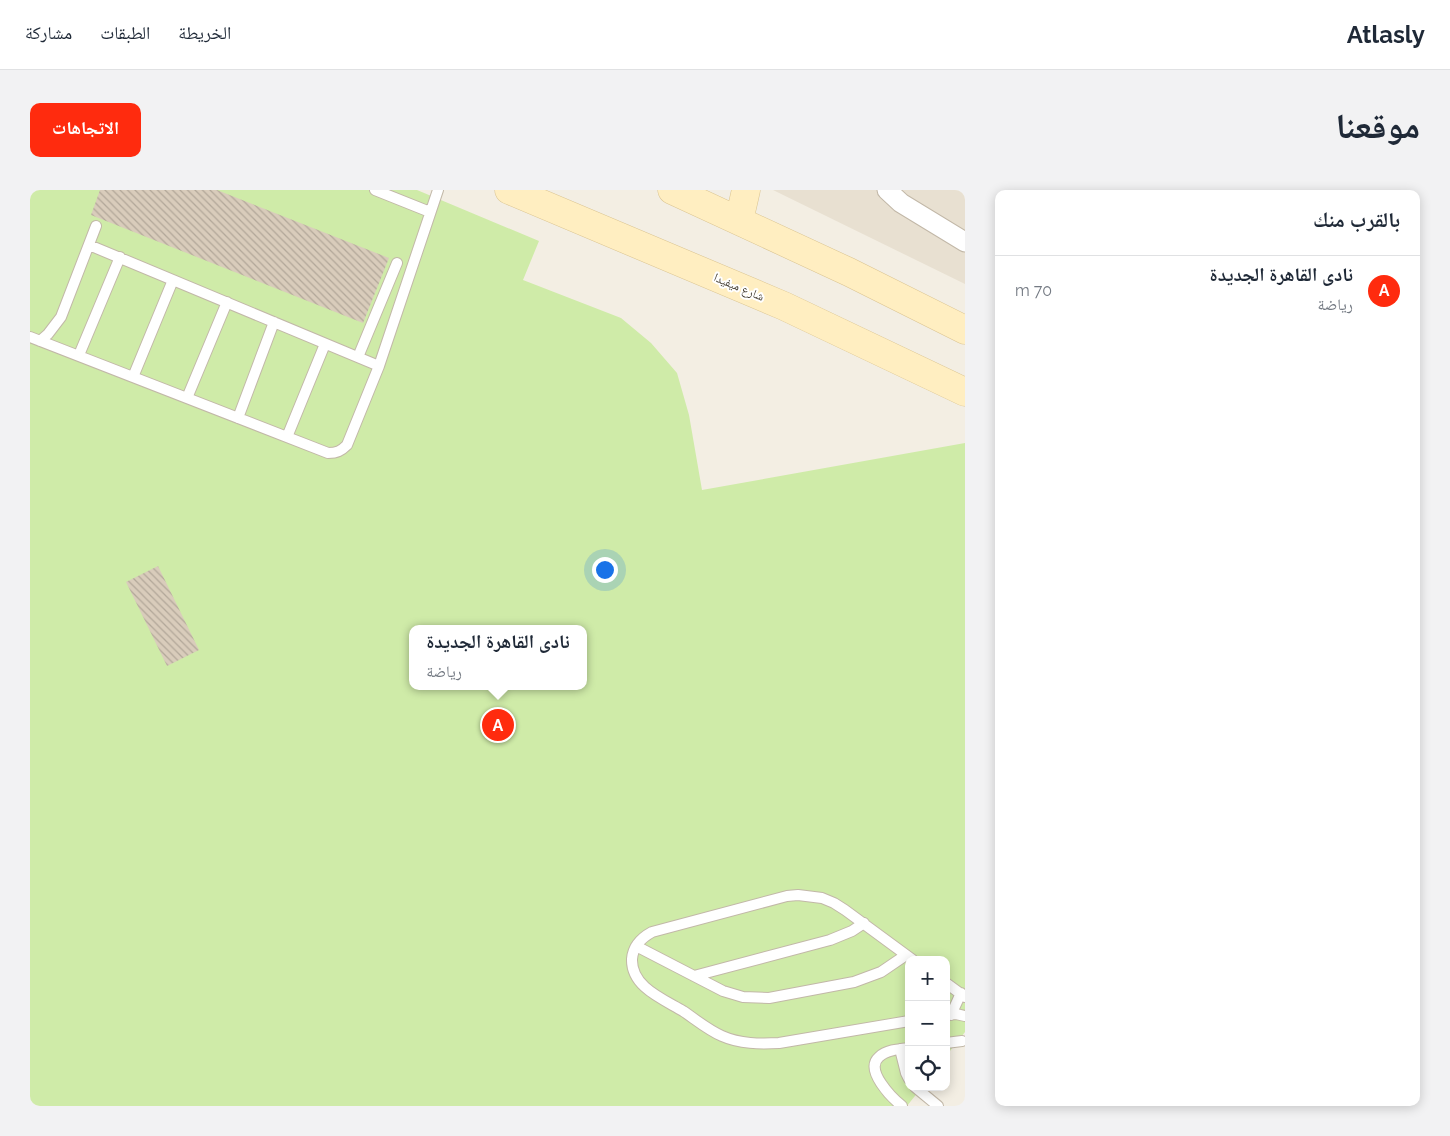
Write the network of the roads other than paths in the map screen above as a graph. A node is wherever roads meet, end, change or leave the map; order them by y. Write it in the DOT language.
graph roads {
  1 [pos="375,190"];
  2 [pos="438,190"];
  3 [pos="509,190"];
  4 [pos="746,190"];
  5 [pos="887,190"];
  6 [pos="677,191"];
  7 [pos="430,212"];
  8 [pos="739,221"];
  9 [pos="96,226"];
  10 [pos="965,242"];
  11 [pos="89,245"];
  12 [pos="120,257"];
  13 [pos="397,262"];
  14 [pos="173,280"];
  15 [pos="227,302"];
  16 [pos="274,322"];
  17 [pos="965,330"];
  18 [pos="30,337"];
  19 [pos="40,341"];
  20 [pos="325,344"];
  21 [pos="79,355"];
  22 [pos="358,357"];
  23 [pos="379,366"];
  24 [pos="133,377"];
  25 [pos="965,392"];
  26 [pos="187,398"];
  27 [pos="238,418"];
  28 [pos="287,437"];
  29 [pos="864,923"];
  30 [pos="636,946"];
  31 [pos="909,956"];
  32 [pos="905,960"];
  33 [pos="694,976"];
  34 [pos="950,986"];
  35 [pos="963,995"];
  36 [pos="950,1012"];
  37 [pos="950,1015"];
  38 [pos="965,1016"];
  39 [pos="905,1023"];
  40 [pos="962,1041"];
  41 [pos="950,1042"];
  42 [pos="905,1048"];
  43 [pos="920,1091"];
  44 [pos="902,1106"];
  45 [pos="938,1106"];
  1 -- 7 [label="lane"];
  2 -- 7 [label="lane"];
  3 -- 25 [label="street, شارع ميفيدا"];
  4 -- 8 [label="street"];
  5 -- 10 [label="street"];
  6 -- 8 [label="street"];
  7 -- 23 [label="lane"];
  8 -- 17 [label="street"];
  9 -- 11 [label="lane"];
  11 -- 12 [label="lane"];
  11 -- 19 [label="lane"];
  12 -- 14 [label="lane"];
  12 -- 21 [label="lane"];
  13 -- 22 [label="lane"];
  14 -- 15 [label="lane"];
  14 -- 24 [label="lane"];
  15 -- 16 [label="lane"];
  15 -- 26 [label="lane"];
  16 -- 20 [label="lane"];
  16 -- 27 [label="lane"];
  18 -- 19 [label="lane"];
  19 -- 21 [label="lane"];
  20 -- 22 [label="lane"];
  20 -- 28 [label="lane"];
  21 -- 24 [label="lane"];
  22 -- 23 [label="lane"];
  23 -- 28 [label="lane"];
  24 -- 26 [label="lane"];
  26 -- 27 [label="lane"];
  27 -- 28 [label="lane"];
  29 -- 30 [label="lane"];
  29 -- 31 [label="lane"];
  29 -- 33 [label="lane"];
  30 -- 33 [label="lane"];
  30 -- 39 [label="lane"];
  32 -- 33 [label="lane"];
  34 -- 35 [label="lane"];
  35 -- 36 [label="lane"];
  37 -- 38 [label="lane"];
  40 -- 41 [label="lane"];
  42 -- 44 [label="lane"];
  43 -- 45 [label="lane"];
}
